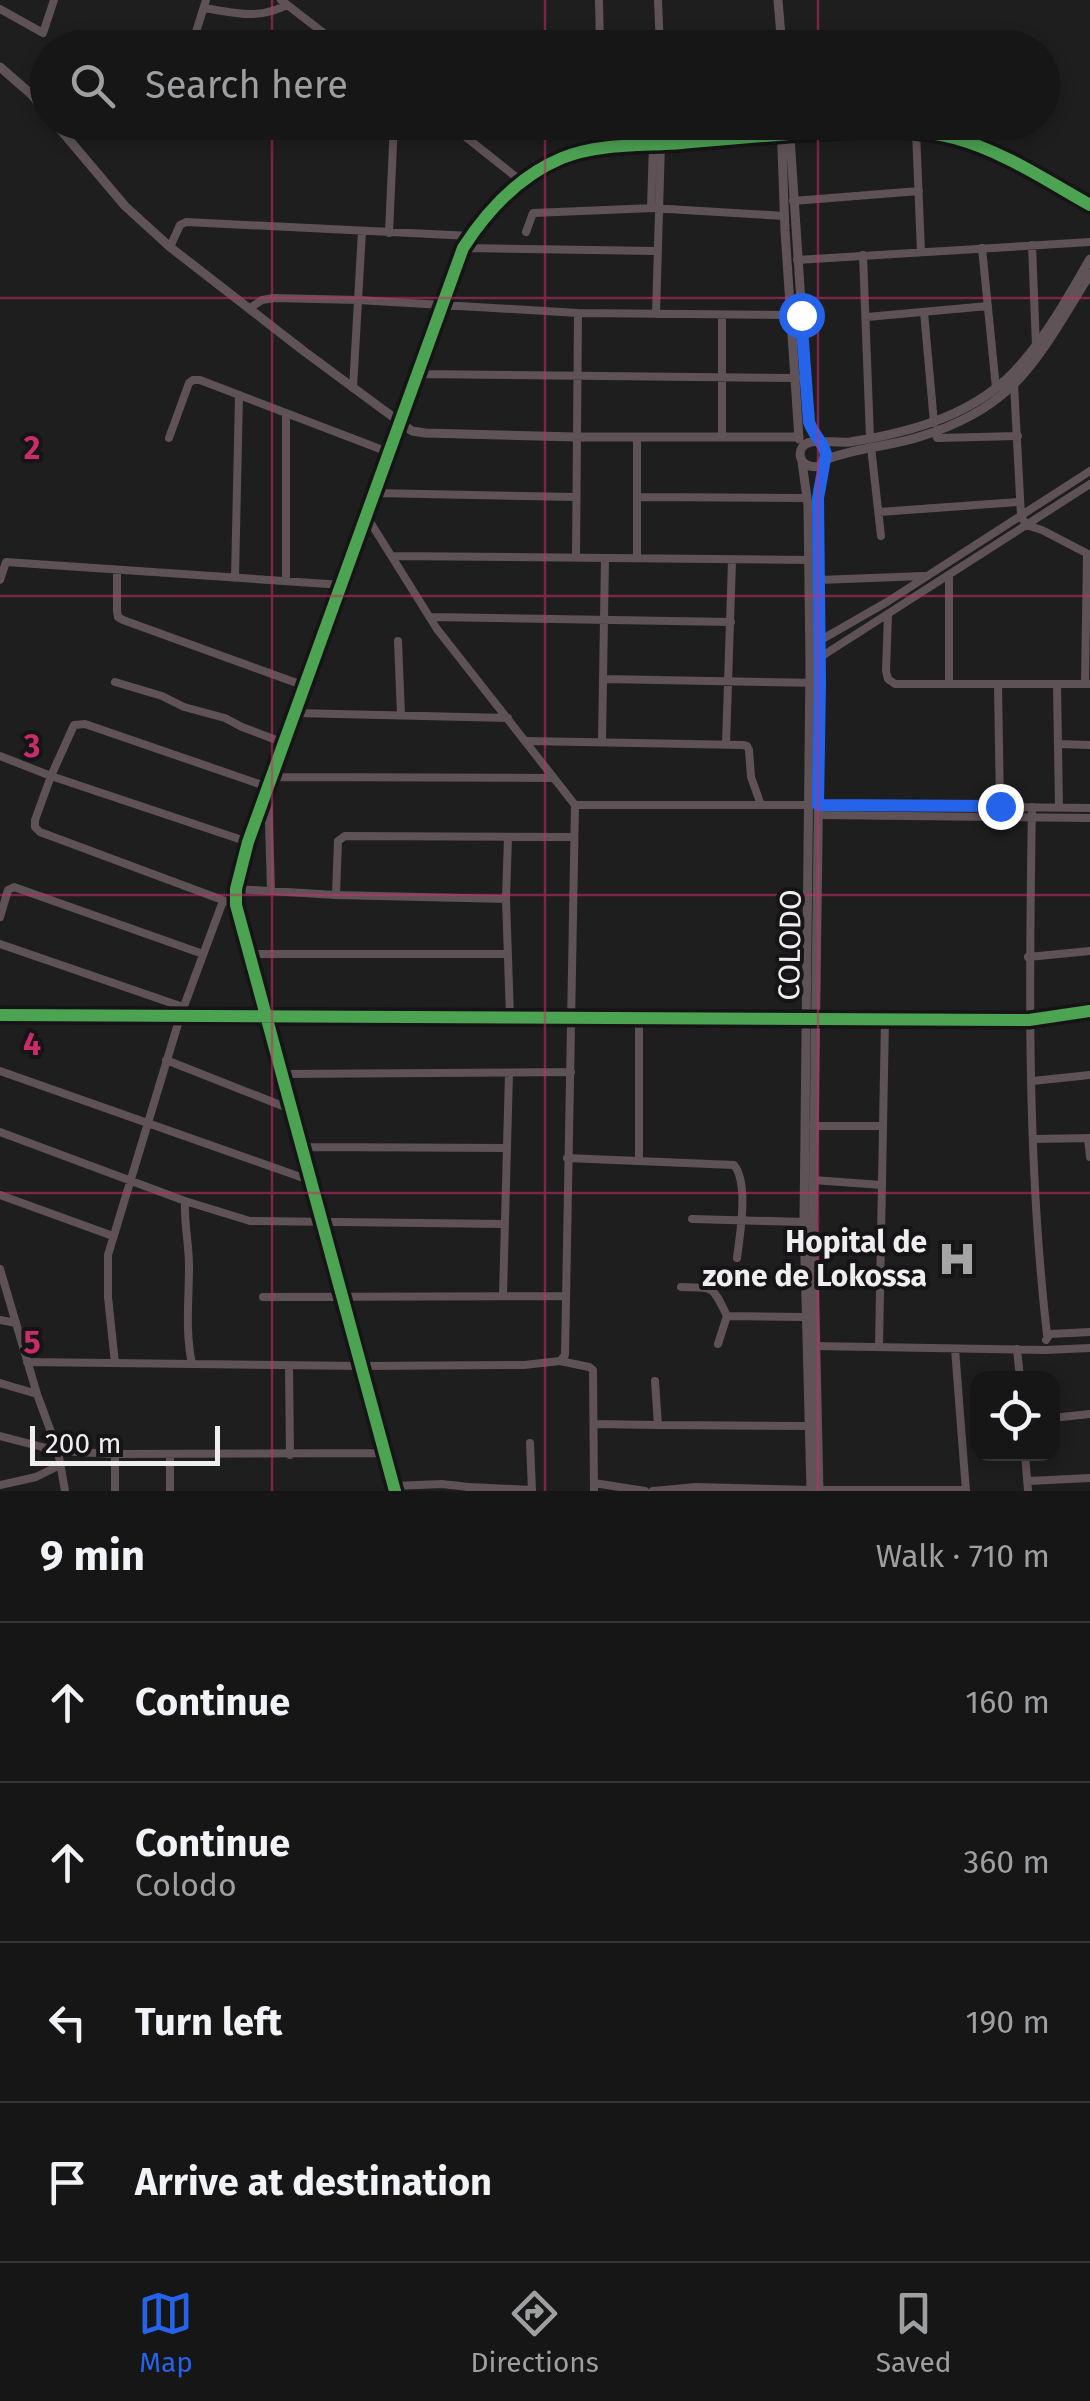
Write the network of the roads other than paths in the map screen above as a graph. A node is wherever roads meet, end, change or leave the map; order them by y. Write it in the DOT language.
graph roads {
  1 [pos="54,0"];
  2 [pos="599,0"];
  3 [pos="658,0"];
  4 [pos="778,0"];
  5 [pos="284,2"];
  6 [pos="205,4"];
  7 [pos="0,9"];
  8 [pos="38,30"];
  9 [pos="44,30"];
  10 [pos="197,30"];
  11 [pos="320,30"];
  12 [pos="600,30"];
  13 [pos="659,30"];
  14 [pos="779,30"];
  15 [pos="0,67"];
  16 [pos="30,93"];
  17 [pos="69,140"];
  18 [pos="393,140"];
  19 [pos="470,140"];
  20 [pos="605,140"];
  21 [pos="658,140"];
  22 [pos="694,140"];
  23 [pos="787,140"];
  24 [pos="788,140"];
  25 [pos="916,140"];
  26 [pos="962,140"];
  27 [pos="657,144"];
  28 [pos="605,148"];
  29 [pos="521,181"];
  30 [pos="919,192"];
  31 [pos="794,201"];
  32 [pos="1090,205"];
  33 [pos="659,208"];
  34 [pos="785,216"];
  35 [pos="362,232"];
  36 [pos="389,232"];
  37 [pos="526,232"];
  38 [pos="471,236"];
  39 [pos="1090,242"];
  40 [pos="1032,245"];
  41 [pos="170,247"];
  42 [pos="463,248"];
  43 [pos="982,248"];
  44 [pos="657,251"];
  45 [pos="921,252"];
  46 [pos="863,255"];
  47 [pos="797,260"];
  48 [pos="1090,260"];
  49 [pos="1090,274"];
  50 [pos="358,300"];
  51 [pos="442,306"];
  52 [pos="988,306"];
  53 [pos="250,308"];
  54 [pos="924,312"];
  55 [pos="578,313"];
  56 [pos="656,314"];
  57 [pos="722,315"];
  58 [pos="792,315"];
  59 [pos="866,317"];
  60 [pos="1036,346"];
  61 [pos="418,374"];
  62 [pos="577,374"];
  63 [pos="722,376"];
  64 [pos="796,378"];
  65 [pos="1014,384"];
  66 [pos="353,388"];
  67 [pos="996,388"];
  68 [pos="238,395"];
  69 [pos="286,413"];
  70 [pos="399,422"];
  71 [pos="935,427"];
  72 [pos="722,436"];
  73 [pos="1018,436"];
  74 [pos="576,437"];
  75 [pos="637,437"];
  76 [pos="799,437"];
  77 [pos="169,438"];
  78 [pos="819,443"];
  79 [pos="871,443"];
  80 [pos="388,452"];
  81 [pos="801,458"];
  82 [pos="825,460"];
  83 [pos="1090,471"];
  84 [pos="1090,484"];
  85 [pos="374,493"];
  86 [pos="576,497"];
  87 [pos="637,497"];
  88 [pos="807,498"];
  89 [pos="1019,503"];
  90 [pos="1032,509"];
  91 [pos="879,512"];
  92 [pos="366,516"];
  93 [pos="1020,516"];
  94 [pos="1038,518"];
  95 [pos="1026,525"];
  96 [pos="1042,530"];
  97 [pos="880,536"];
  98 [pos="1089,554"];
  99 [pos="393,556"];
  100 [pos="576,557"];
  101 [pos="606,558"];
  102 [pos="636,558"];
  103 [pos="813,560"];
  104 [pos="732,561"];
  105 [pos="118,570"];
  106 [pos="928,576"];
  107 [pos="949,576"];
  108 [pos="235,578"];
  109 [pos="0,580"];
  110 [pos="819,580"];
  111 [pos="286,581"];
  112 [pos="342,585"];
  113 [pos="888,614"];
  114 [pos="430,617"];
  115 [pos="604,619"];
  116 [pos="731,622"];
  117 [pos="1088,622"];
  118 [pos="398,641"];
  119 [pos="819,641"];
  120 [pos="819,658"];
  121 [pos="603,679"];
  122 [pos="115,682"];
  123 [pos="728,682"];
  124 [pos="814,683"];
  125 [pos="949,684"];
  126 [pos="998,684"];
  127 [pos="1057,684"];
  128 [pos="1088,684"];
  129 [pos="304,686"];
  130 [pos="295,714"];
  131 [pos="401,715"];
  132 [pos="508,718"];
  133 [pos="527,741"];
  134 [pos="602,741"];
  135 [pos="284,743"];
  136 [pos="726,744"];
  137 [pos="1058,744"];
  138 [pos="1090,745"];
  139 [pos="0,756"];
  140 [pos="51,776"];
  141 [pos="272,777"];
  142 [pos="553,778"];
  143 [pos="268,787"];
  144 [pos="575,805"];
  145 [pos="761,805"];
  146 [pos="1000,806"];
  147 [pos="815,808"];
  148 [pos="1059,808"];
  149 [pos="1090,808"];
  150 [pos="1032,812"];
  151 [pos="1090,818"];
  152 [pos="508,837"];
  153 [pos="574,837"];
  154 [pos="248,842"];
  155 [pos="236,889"];
  156 [pos="271,891"];
  157 [pos="336,895"];
  158 [pos="506,899"];
  159 [pos="223,901"];
  160 [pos="236,905"];
  161 [pos="0,917"];
  162 [pos="0,944"];
  163 [pos="1090,951"];
  164 [pos="203,954"];
  165 [pos="248,954"];
  166 [pos="508,954"];
  167 [pos="1028,958"];
  168 [pos="1090,1011"];
  169 [pos="182,1012"];
  170 [pos="0,1015"];
  171 [pos="266,1016"];
  172 [pos="510,1018"];
  173 [pos="572,1018"];
  174 [pos="638,1018"];
  175 [pos="810,1018"];
  176 [pos="885,1018"];
  177 [pos="1029,1020"];
  178 [pos="166,1060"];
  179 [pos="0,1071"];
  180 [pos="571,1072"];
  181 [pos="508,1073"];
  182 [pos="284,1074"];
  183 [pos="1090,1075"];
  184 [pos="1032,1081"];
  185 [pos="293,1110"];
  186 [pos="146,1123"];
  187 [pos="814,1126"];
  188 [pos="882,1126"];
  189 [pos="0,1132"];
  190 [pos="1034,1138"];
  191 [pos="1089,1138"];
  192 [pos="303,1147"];
  193 [pos="507,1148"];
  194 [pos="1090,1157"];
  195 [pos="567,1158"];
  196 [pos="639,1160"];
  197 [pos="130,1179"];
  198 [pos="814,1180"];
  199 [pos="312,1181"];
  200 [pos="882,1185"];
  201 [pos="0,1195"];
  202 [pos="185,1201"];
  203 [pos="692,1219"];
  204 [pos="323,1220"];
  205 [pos="742,1220"];
  206 [pos="804,1222"];
  207 [pos="505,1224"];
  208 [pos="114,1236"];
  209 [pos="737,1258"];
  210 [pos="0,1270"];
  211 [pos="681,1287"];
  212 [pos="343,1295"];
  213 [pos="504,1295"];
  214 [pos="263,1296"];
  215 [pos="566,1296"];
  216 [pos="727,1316"];
  217 [pos="806,1317"];
  218 [pos="0,1320"];
  219 [pos="16,1323"];
  220 [pos="1090,1332"];
  221 [pos="1047,1335"];
  222 [pos="718,1344"];
  223 [pos="814,1346"];
  224 [pos="880,1347"];
  225 [pos="1090,1348"];
  226 [pos="955,1349"];
  227 [pos="1018,1349"];
  228 [pos="1046,1350"];
  229 [pos="560,1361"];
  230 [pos="27,1362"];
  231 [pos="115,1364"];
  232 [pos="192,1364"];
  233 [pos="289,1366"];
  234 [pos="362,1366"];
  235 [pos="1020,1371"];
  236 [pos="655,1381"];
  237 [pos="0,1383"];
  238 [pos="36,1394"];
  239 [pos="1090,1414"];
  240 [pos="1060,1417"];
  241 [pos="594,1424"];
  242 [pos="658,1425"];
  243 [pos="808,1426"];
  244 [pos="0,1436"];
  245 [pos="530,1443"];
  246 [pos="58,1451"];
  247 [pos="115,1454"];
  248 [pos="384,1454"];
  249 [pos="170,1455"];
  250 [pos="290,1455"];
  251 [pos="1026,1461"];
  252 [pos="60,1465"];
  253 [pos="1090,1478"];
  254 [pos="0,1485"];
  255 [pos="1028,1486"];
  256 [pos="594,1487"];
  257 [pos="394,1489"];
  258 [pos="469,1489"];
  259 [pos="815,1490"];
  260 [pos="966,1490"];
  261 [pos="65,1491"];
  262 [pos="115,1491"];
  263 [pos="170,1491"];
  264 [pos="532,1491"];
  265 [pos="649,1491"];
  1 -- 9 [label="street"];
  2 -- 12 [label="street"];
  3 -- 13 [label="street"];
  4 -- 14 [label="main road"];
  5 -- 6 [label="street"];
  5 -- 11 [label="street"];
  6 -- 10 [label="street"];
  7 -- 8 [label="street"];
  15 -- 16 [label="main road"];
  17 -- 41 [label="main road"];
  18 -- 36 [label="street"];
  19 -- 29 [label="street"];
  20 -- 28 [label="street"];
  21 -- 27 [label="street"];
  22 -- 27 [label="street"];
  23 -- 34 [label="main road, COLODO"];
  24 -- 31 [label="main road"];
  25 -- 30 [label="street"];
  26 -- 32 [label="street"];
  27 -- 28 [label="street"];
  27 -- 33 [label="street"];
  28 -- 29 [label="street"];
  29 -- 38 [label="street"];
  30 -- 31 [label="street"];
  30 -- 45 [label="street"];
  31 -- 47 [label="main road"];
  33 -- 34 [label="street"];
  33 -- 37 [label="street"];
  33 -- 44 [label="street"];
  34 -- 58 [label="main road, COLODO"];
  35 -- 36 [label="street"];
  35 -- 41 [label="street"];
  35 -- 50 [label="street"];
  36 -- 38 [label="street"];
  38 -- 42 [label="street"];
  39 -- 40 [label="street"];
  40 -- 43 [label="street"];
  40 -- 60 [label="street"];
  41 -- 53 [label="main road"];
  42 -- 44 [label="street"];
  42 -- 51 [label="street"];
  43 -- 45 [label="street"];
  43 -- 52 [label="street"];
  44 -- 56 [label="street"];
  45 -- 46 [label="street"];
  46 -- 47 [label="street"];
  46 -- 59 [label="street"];
  47 -- 78 [label="main road"];
  48 -- 60 [label="main road"];
  49 -- 65 [label="main road"];
  50 -- 51 [label="street"];
  50 -- 53 [label="street"];
  50 -- 66 [label="street"];
  51 -- 55 [label="street"];
  51 -- 61 [label="street"];
  52 -- 54 [label="street"];
  52 -- 67 [label="street"];
  53 -- 66 [label="main road"];
  54 -- 59 [label="street"];
  54 -- 71 [label="street"];
  55 -- 56 [label="street"];
  55 -- 62 [label="street"];
  56 -- 57 [label="street"];
  57 -- 58 [label="street"];
  57 -- 63 [label="street"];
  58 -- 64 [label="main road, COLODO"];
  59 -- 79 [label="street"];
  60 -- 67 [label="main road"];
  61 -- 62 [label="street"];
  61 -- 70 [label="street"];
  62 -- 63 [label="street"];
  62 -- 74 [label="street"];
  63 -- 64 [label="street"];
  63 -- 72 [label="street"];
  64 -- 76 [label="main road, COLODO"];
  65 -- 71 [label="main road"];
  65 -- 73 [label="street"];
  66 -- 70 [label="main road"];
  67 -- 71 [label="main road"];
  68 -- 69 [label="street"];
  68 -- 77 [label="street"];
  68 -- 108 [label="street"];
  69 -- 80 [label="street"];
  69 -- 111 [label="street"];
  70 -- 74 [label="main road"];
  70 -- 80 [label="street"];
  71 -- 73 [label="street"];
  71 -- 79 [label="main road"];
  72 -- 75 [label="main road"];
  72 -- 76 [label="main road"];
  73 -- 89 [label="street"];
  74 -- 75 [label="main road"];
  74 -- 86 [label="street"];
  75 -- 87 [label="street"];
  76 -- 81 [label="main road, COLODO"];
  78 -- 79 [label="main road"];
  78 -- 81 [label="main road"];
  78 -- 82 [label="main road"];
  79 -- 82 [label="main road"];
  79 -- 91 [label="street"];
  80 -- 85 [label="street"];
  81 -- 82 [label="main road"];
  81 -- 88 [label="main road, COLODO"];
  82 -- 103 [label="main road, COLODO"];
  83 -- 90 [label="street"];
  84 -- 94 [label="street"];
  85 -- 86 [label="street"];
  85 -- 92 [label="street"];
  86 -- 100 [label="street"];
  87 -- 88 [label="street"];
  87 -- 102 [label="street"];
  88 -- 103 [label="main road, COLODO"];
  89 -- 90 [label="street"];
  89 -- 91 [label="street"];
  89 -- 93 [label="street"];
  90 -- 93 [label="street"];
  90 -- 94 [label="street"];
  91 -- 97 [label="street"];
  92 -- 99 [label="street"];
  92 -- 112 [label="street"];
  93 -- 95 [label="street"];
  93 -- 106 [label="street"];
  94 -- 95 [label="street"];
  94 -- 96 [label="street"];
  95 -- 96 [label="street"];
  95 -- 107 [label="street"];
  96 -- 98 [label="street"];
  98 -- 117 [label="street"];
  99 -- 100 [label="street"];
  99 -- 114 [label="street"];
  100 -- 101 [label="street"];
  101 -- 102 [label="street"];
  101 -- 115 [label="street"];
  102 -- 104 [label="street"];
  103 -- 104 [label="street"];
  103 -- 110 [label="main road, COLODO"];
  103 -- 124 [label="main road, COLODO"];
  104 -- 116 [label="street"];
  105 -- 108 [label="street"];
  105 -- 109 [label="street"];
  105 -- 129 [label="street"];
  106 -- 110 [label="street"];
  106 -- 119 [label="street"];
  107 -- 113 [label="street"];
  107 -- 125 [label="street"];
  108 -- 111 [label="street"];
  110 -- 119 [label="main road, COLODO"];
  111 -- 112 [label="street"];
  112 -- 129 [label="street"];
  113 -- 120 [label="street"];
  113 -- 125 [label="street"];
  114 -- 115 [label="street"];
  114 -- 132 [label="street"];
  115 -- 116 [label="street"];
  115 -- 121 [label="street"];
  116 -- 123 [label="street"];
  117 -- 128 [label="street"];
  118 -- 131 [label="street"];
  119 -- 120 [label="main road, COLODO"];
  120 -- 124 [label="main road, COLODO"];
  121 -- 123 [label="street"];
  121 -- 134 [label="street"];
  122 -- 135 [label="street"];
  123 -- 124 [label="street"];
  123 -- 136 [label="street"];
  124 -- 147 [label="main road, COLODO"];
  125 -- 126 [label="street"];
  126 -- 127 [label="street"];
  126 -- 146 [label="street"];
  127 -- 128 [label="street"];
  127 -- 137 [label="street"];
  129 -- 130 [label="street"];
  130 -- 131 [label="street"];
  130 -- 135 [label="street"];
  131 -- 132 [label="street"];
  132 -- 133 [label="street"];
  133 -- 134 [label="street"];
  133 -- 142 [label="street"];
  134 -- 136 [label="street"];
  135 -- 141 [label="street"];
  136 -- 145 [label="street"];
  137 -- 138 [label="street"];
  137 -- 148 [label="street"];
  139 -- 140 [label="street"];
  140 -- 143 [label="street"];
  140 -- 154 [label="street"];
  140 -- 159 [label="street"];
  141 -- 142 [label="street"];
  141 -- 143 [label="street"];
  142 -- 144 [label="street"];
  143 -- 154 [label="street"];
  143 -- 156 [label="street"];
  144 -- 145 [label="street"];
  144 -- 153 [label="street"];
  145 -- 147 [label="street"];
  146 -- 147 [label="street"];
  146 -- 150 [label="street"];
  147 -- 150 [label="street"];
  147 -- 175 [label="main road, COLODO"];
  148 -- 149 [label="street"];
  148 -- 150 [label="street"];
  150 -- 151 [label="street"];
  150 -- 167 [label="street"];
  152 -- 153 [label="street"];
  152 -- 157 [label="street"];
  152 -- 158 [label="street"];
  153 -- 173 [label="street"];
  154 -- 155 [label="street"];
  155 -- 156 [label="street"];
  155 -- 160 [label="street"];
  156 -- 157 [label="street"];
  157 -- 158 [label="street"];
  158 -- 166 [label="street"];
  159 -- 160 [label="street"];
  159 -- 164 [label="street"];
  160 -- 165 [label="street"];
  161 -- 164 [label="street"];
  162 -- 169 [label="street"];
  163 -- 167 [label="street"];
  164 -- 169 [label="street"];
  165 -- 166 [label="street"];
  165 -- 171 [label="street"];
  166 -- 172 [label="street"];
  167 -- 177 [label="street"];
  168 -- 177 [label="street"];
  169 -- 170 [label="street"];
  169 -- 171 [label="street"];
  169 -- 178 [label="street"];
  171 -- 172 [label="street"];
  171 -- 182 [label="street"];
  172 -- 173 [label="street"];
  173 -- 174 [label="street"];
  173 -- 180 [label="street"];
  174 -- 175 [label="street"];
  174 -- 196 [label="street"];
  175 -- 176 [label="street"];
  175 -- 187 [label="main road, COLODO"];
  175 -- 206 [label="main road, COLODO"];
  176 -- 177 [label="street"];
  176 -- 188 [label="street"];
  177 -- 184 [label="street"];
  178 -- 185 [label="street"];
  178 -- 186 [label="street"];
  179 -- 186 [label="street"];
  180 -- 181 [label="street"];
  180 -- 195 [label="street"];
  181 -- 182 [label="street"];
  181 -- 193 [label="street"];
  182 -- 185 [label="street"];
  183 -- 184 [label="street"];
  184 -- 190 [label="street"];
  185 -- 192 [label="street"];
  186 -- 197 [label="street"];
  186 -- 199 [label="street"];
  187 -- 188 [label="street"];
  187 -- 198 [label="main road, COLODO"];
  188 -- 200 [label="street"];
  189 -- 197 [label="street"];
  190 -- 191 [label="street"];
  190 -- 221 [label="street"];
  191 -- 194 [label="street"];
  192 -- 193 [label="street"];
  192 -- 199 [label="street"];
  193 -- 207 [label="street"];
  195 -- 196 [label="street"];
  195 -- 215 [label="street"];
  196 -- 205 [label="street"];
  197 -- 202 [label="street"];
  197 -- 208 [label="street"];
  198 -- 200 [label="street"];
  198 -- 223 [label="main road, COLODO"];
  199 -- 204 [label="street"];
  200 -- 224 [label="street"];
  201 -- 208 [label="street"];
  202 -- 204 [label="street"];
  202 -- 232 [label="street"];
  203 -- 205 [label="street"];
  204 -- 207 [label="street"];
  204 -- 212 [label="street"];
  205 -- 206 [label="street"];
  205 -- 209 [label="street"];
  206 -- 217 [label="main road, COLODO"];
  207 -- 213 [label="street"];
  208 -- 231 [label="street"];
  210 -- 219 [label="street"];
  211 -- 216 [label="street"];
  212 -- 213 [label="street"];
  212 -- 214 [label="street"];
  212 -- 234 [label="street"];
  213 -- 215 [label="street"];
  215 -- 229 [label="street"];
  216 -- 217 [label="street"];
  216 -- 222 [label="street"];
  217 -- 243 [label="main road, COLODO"];
  218 -- 219 [label="street"];
  219 -- 230 [label="street"];
  220 -- 221 [label="street"];
  221 -- 228 [label="street"];
  223 -- 224 [label="street"];
  223 -- 259 [label="main road, COLODO"];
  224 -- 226 [label="street"];
  225 -- 228 [label="street"];
  226 -- 227 [label="street"];
  226 -- 260 [label="street"];
  227 -- 228 [label="street"];
  227 -- 235 [label="street"];
  229 -- 234 [label="street"];
  229 -- 241 [label="street"];
  230 -- 231 [label="street"];
  230 -- 238 [label="street"];
  231 -- 232 [label="street"];
  232 -- 233 [label="street"];
  233 -- 234 [label="street"];
  233 -- 250 [label="street"];
  234 -- 248 [label="street"];
  236 -- 242 [label="street"];
  237 -- 238 [label="street"];
  238 -- 246 [label="street"];
  239 -- 240 [label="street"];
  241 -- 242 [label="street"];
  241 -- 256 [label="street"];
  242 -- 243 [label="street"];
  243 -- 259 [label="main road, COLODO"];
  244 -- 246 [label="street"];
  245 -- 264 [label="street"];
  246 -- 247 [label="street"];
  246 -- 252 [label="street"];
  247 -- 249 [label="street"];
  247 -- 262 [label="street"];
  248 -- 250 [label="street"];
  248 -- 257 [label="street"];
  249 -- 250 [label="street"];
  249 -- 263 [label="street"];
  251 -- 255 [label="street"];
  252 -- 254 [label="street"];
  252 -- 261 [label="street"];
  253 -- 255 [label="street"];
  256 -- 265 [label="street"];
  257 -- 258 [label="street"];
  258 -- 264 [label="street"];
  259 -- 260 [label="street"];
  259 -- 265 [label="street"];
}
